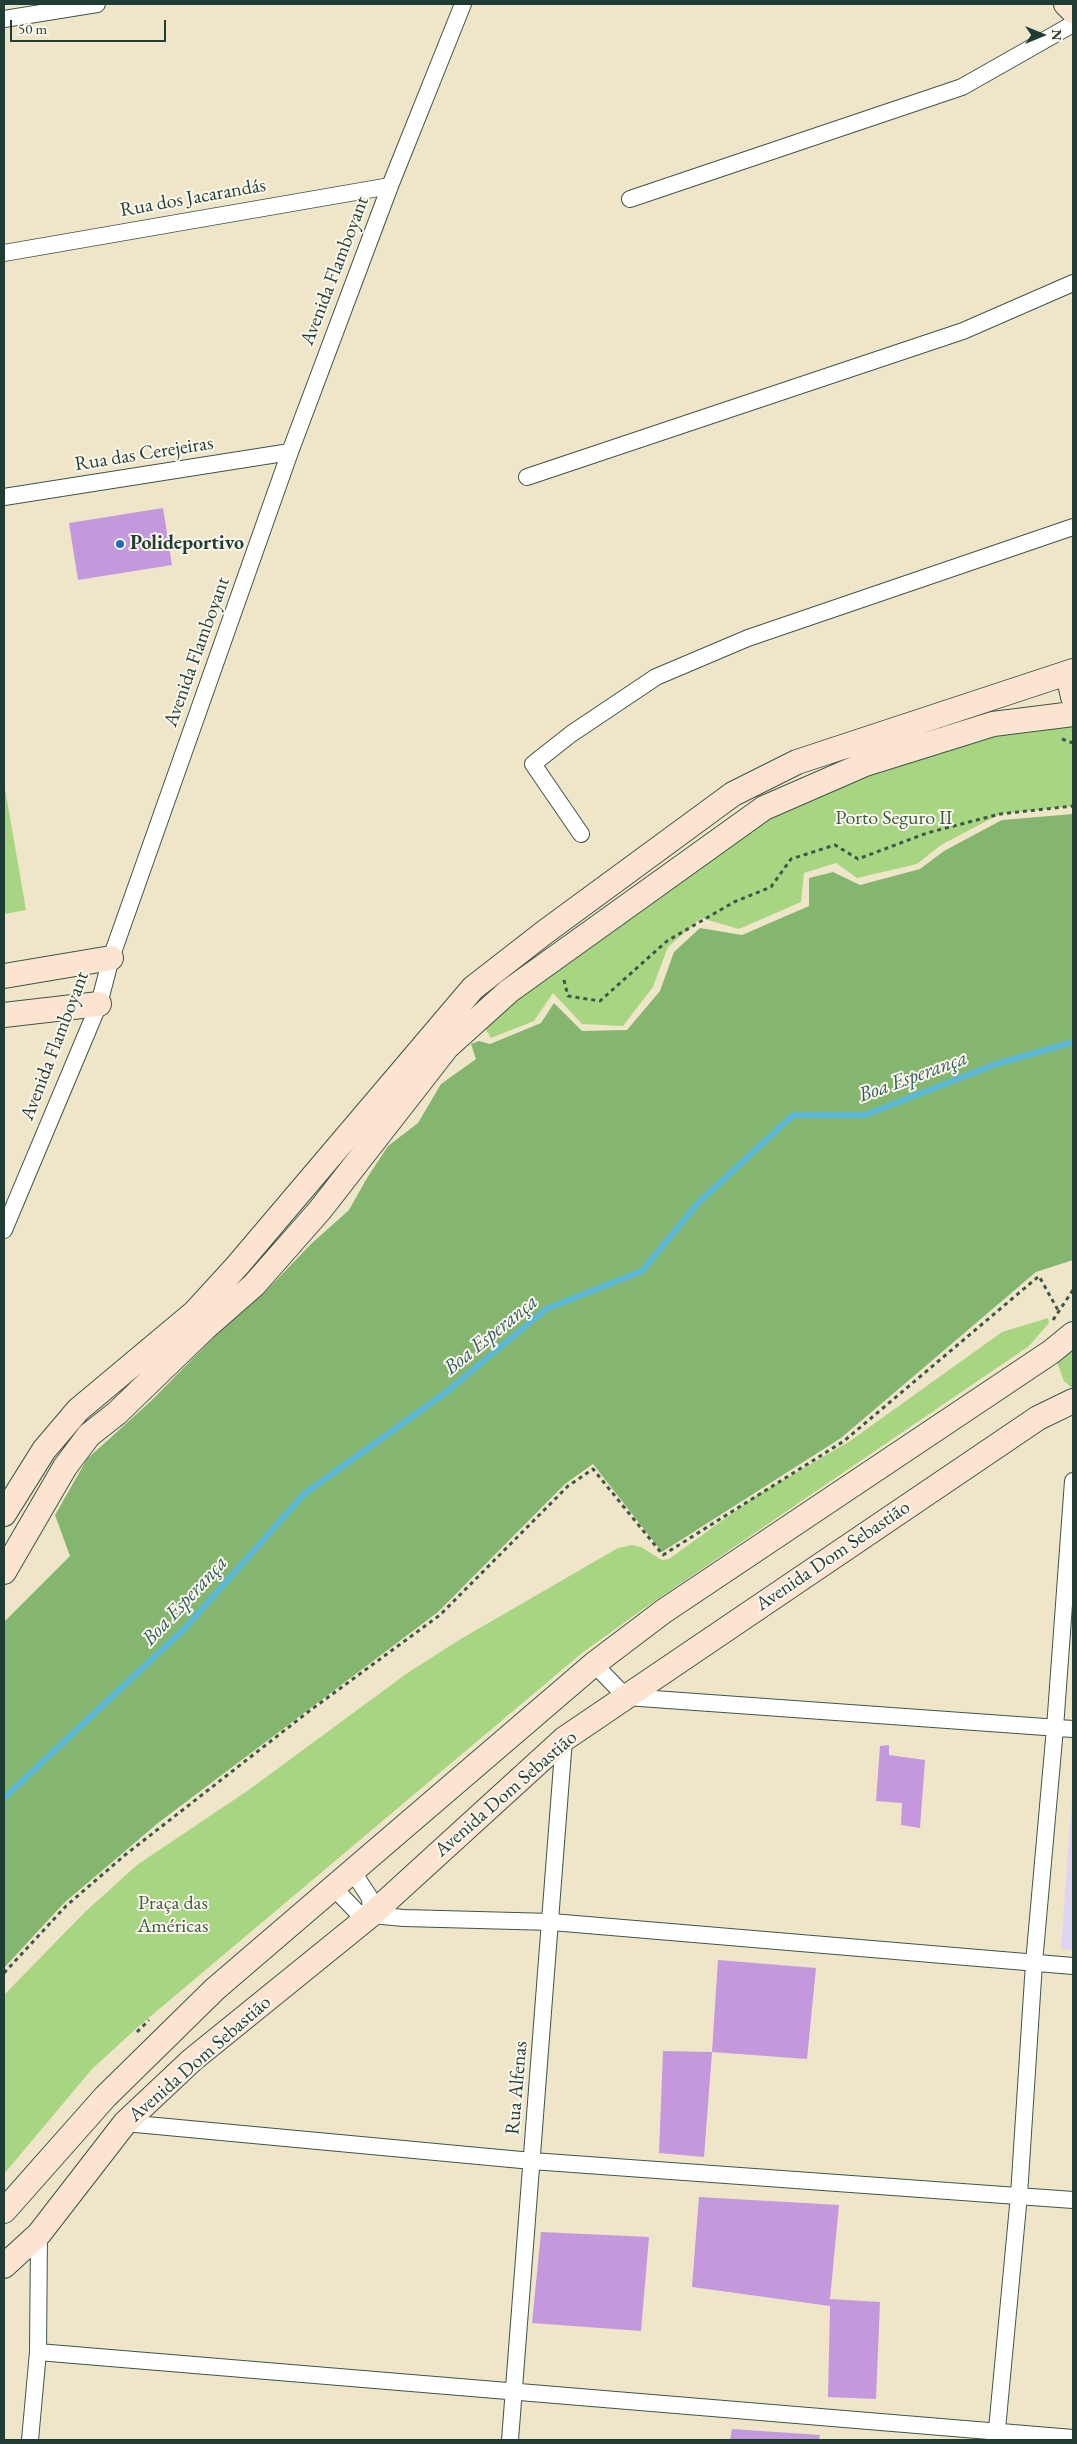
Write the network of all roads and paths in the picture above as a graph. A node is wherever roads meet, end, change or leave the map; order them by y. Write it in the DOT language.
graph roads {
  1 [pos="97,4"];
  2 [pos="463,4"];
  3 [pos="1066,4"];
  4 [pos="1073,11"];
  5 [pos="4,20"];
  6 [pos="1073,24"];
  7 [pos="390,186"];
  8 [pos="630,199"];
  9 [pos="4,253"];
  10 [pos="1073,283"];
  11 [pos="290,452"];
  12 [pos="527,477"];
  13 [pos="4,498"];
  14 [pos="1073,527"];
  15 [pos="1073,671"];
  16 [pos="1073,678"];
  17 [pos="1073,698"];
  18 [pos="1073,714"];
  19 [pos="1057,738"];
  20 [pos="1073,743"];
  21 [pos="1073,806"];
  22 [pos="581,834"];
  23 [pos="111,958"];
  24 [pos="4,976"];
  25 [pos="569,976"];
  26 [pos="99,1004"];
  27 [pos="4,1015"];
  28 [pos="4,1230"];
  29 [pos="1073,1290"];
  30 [pos="1073,1334"];
  31 [pos="1073,1401"];
  32 [pos="1073,1481"];
  33 [pos="4,1514"];
  34 [pos="4,1572"];
  35 [pos="594,1664"];
  36 [pos="626,1697"];
  37 [pos="1055,1728"];
  38 [pos="1073,1730"];
  39 [pos="564,1740"];
  40 [pos="353,1872"];
  41 [pos="334,1888"];
  42 [pos="371,1915"];
  43 [pos="552,1922"];
  44 [pos="1034,1963"];
  45 [pos="1073,1966"];
  46 [pos="4,1973"];
  47 [pos="126,2123"];
  48 [pos="532,2161"];
  49 [pos="1019,2195"];
  50 [pos="1073,2200"];
  51 [pos="4,2211"];
  52 [pos="39,2234"];
  53 [pos="4,2266"];
  54 [pos="38,2352"];
  55 [pos="514,2392"];
  56 [pos="996,2435"];
  57 [pos="1073,2438"];
  58 [pos="30,2440"];
  59 [pos="510,2440"];
  1 -- 5 [label="street"];
  2 -- 7 [label="street, Avenida Flamboyant"];
  3 -- 4 [label="street"];
  6 -- 8 [label="street"];
  7 -- 9 [label="street, Rua dos Jacarandás"];
  7 -- 11 [label="street, Avenida Flamboyant"];
  10 -- 12 [label="street"];
  11 -- 13 [label="street, Rua das Cerejeiras"];
  11 -- 23 [label="street, Avenida Flamboyant"];
  14 -- 22 [label="street"];
  15 -- 33 [label="street"];
  16 -- 17 [label="street"];
  18 -- 34 [label="street"];
  19 -- 20 [label="path"];
  21 -- 25 [label="path"];
  23 -- 24 [label="street"];
  23 -- 26 [label="street, Avenida Flamboyant"];
  26 -- 27 [label="street"];
  26 -- 28 [label="street, Avenida Flamboyant"];
  29 -- 46 [label="path"];
  30 -- 35 [label="street, Avenida Dom Sebastião"];
  31 -- 36 [label="street, Avenida Dom Sebastião"];
  32 -- 37 [label="street"];
  35 -- 36 [label="street"];
  35 -- 40 [label="street, Avenida Dom Sebastião"];
  36 -- 37 [label="street"];
  36 -- 39 [label="street, Avenida Dom Sebastião"];
  37 -- 38 [label="street"];
  37 -- 44 [label="street"];
  39 -- 42 [label="street, Avenida Dom Sebastião"];
  39 -- 43 [label="street, Rua Alfenas"];
  40 -- 41 [label="street, Avenida Dom Sebastião"];
  40 -- 42 [label="street"];
  41 -- 42 [label="street"];
  41 -- 51 [label="street, Avenida Dom Sebastião"];
  42 -- 43 [label="street"];
  42 -- 47 [label="street, Avenida Dom Sebastião"];
  43 -- 44 [label="street"];
  43 -- 48 [label="street, Rua Alfenas"];
  44 -- 45 [label="street"];
  44 -- 49 [label="street"];
  47 -- 48 [label="street"];
  47 -- 52 [label="street, Avenida Dom Sebastião"];
  48 -- 49 [label="street"];
  48 -- 55 [label="street, Rua Alfenas"];
  49 -- 50 [label="street"];
  49 -- 56 [label="street"];
  52 -- 53 [label="street, Avenida Dom Sebastião"];
  52 -- 54 [label="street"];
  54 -- 55 [label="street"];
  54 -- 58 [label="street"];
  55 -- 56 [label="street"];
  55 -- 59 [label="street, Rua Alfenas"];
  56 -- 57 [label="street"];
}
